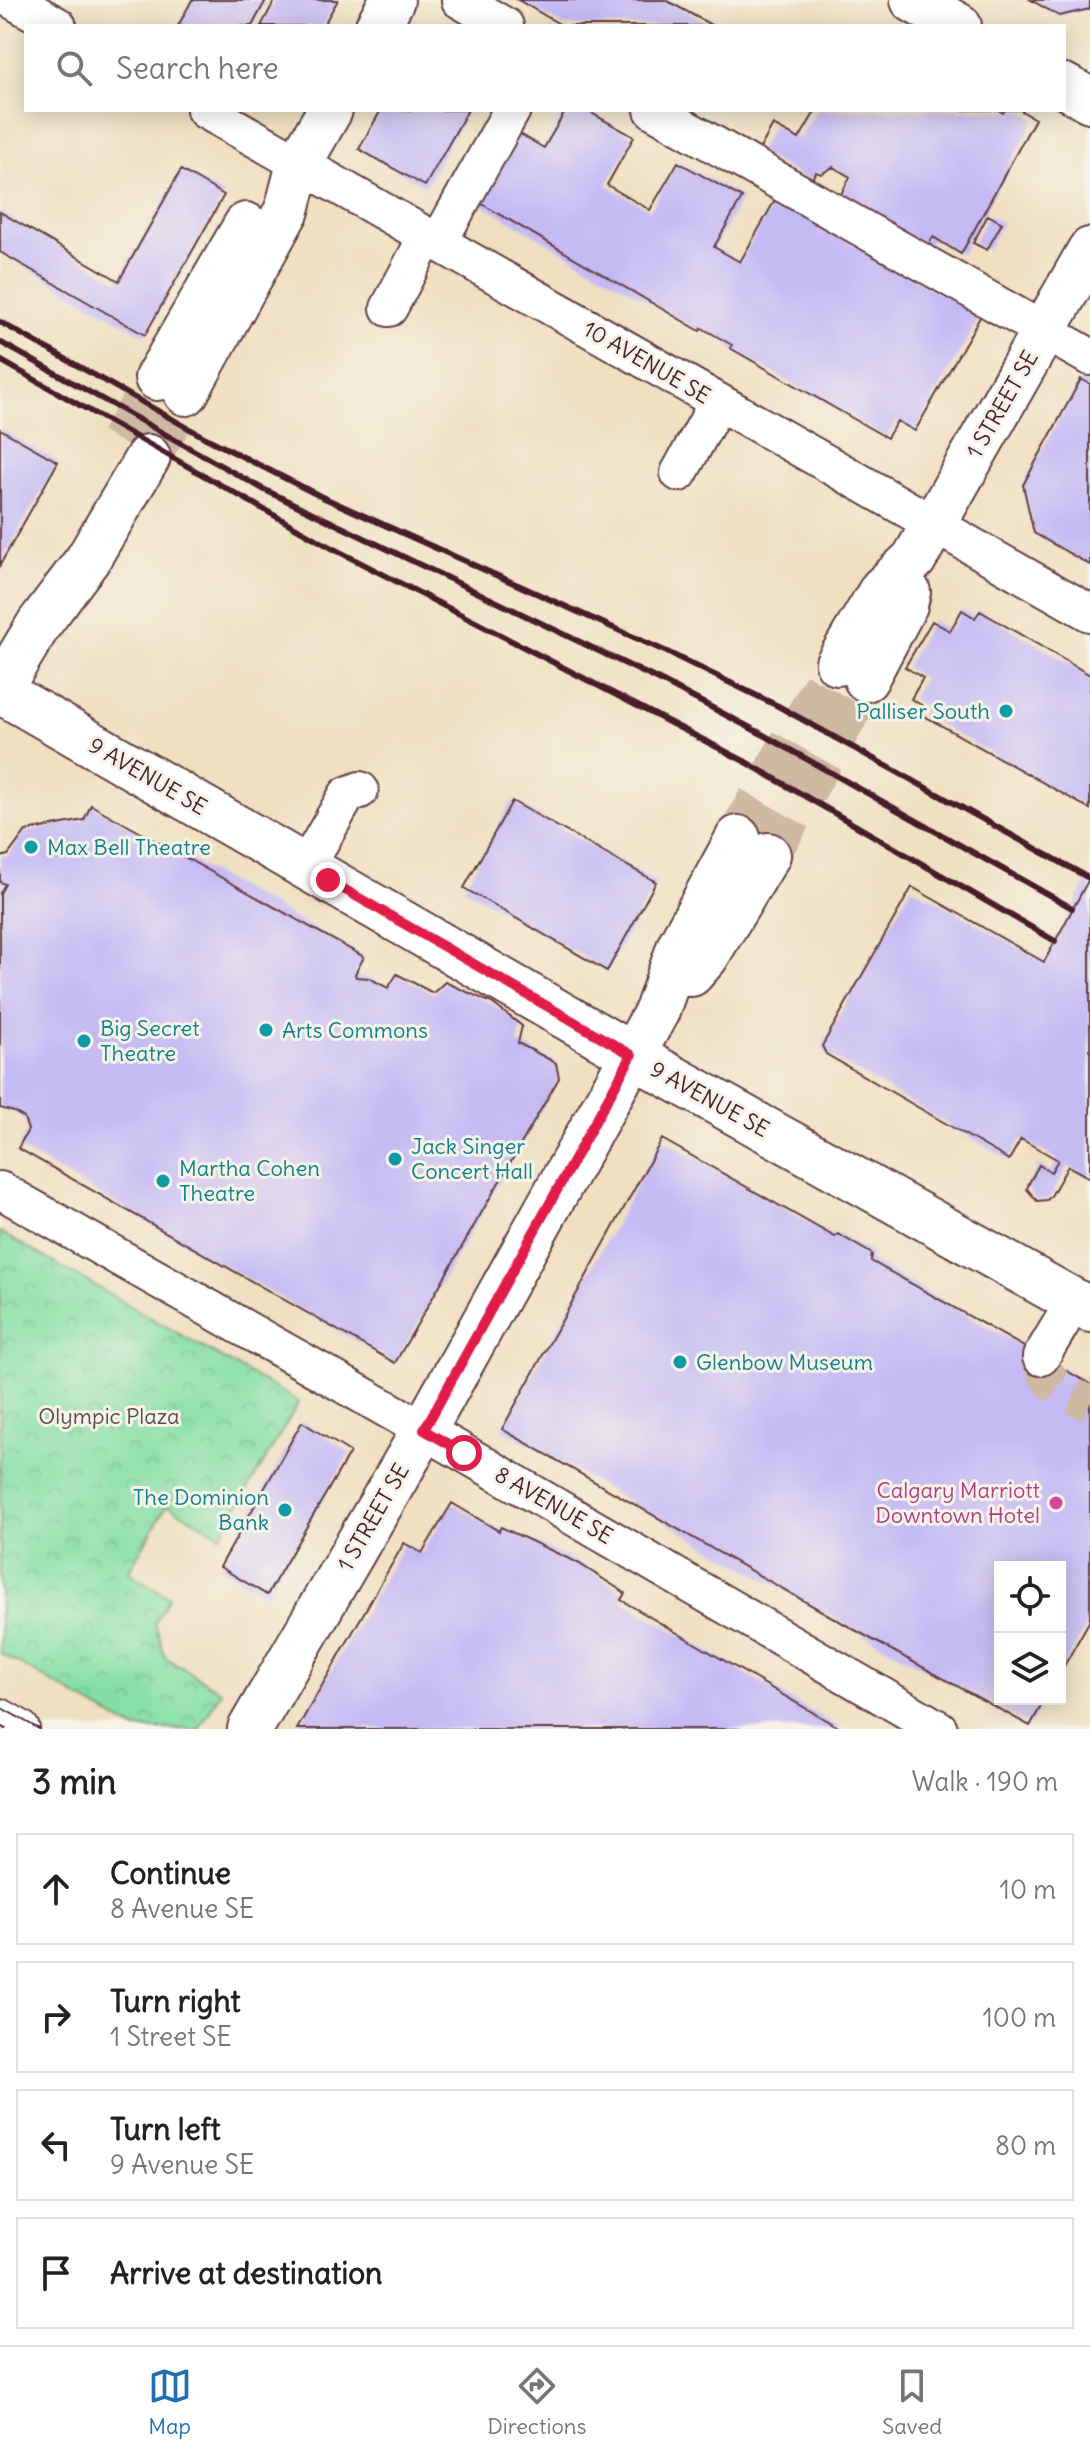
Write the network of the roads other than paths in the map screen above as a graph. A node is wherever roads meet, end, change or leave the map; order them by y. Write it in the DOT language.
graph roads {
  1 [pos="12,0"];
  2 [pos="392,0"];
  3 [pos="460,0"];
  4 [pos="913,0"];
  5 [pos="54,24"];
  6 [pos="379,24"];
  7 [pos="502,24"];
  8 [pos="955,24"];
  9 [pos="1066,87"];
  10 [pos="1090,100"];
  11 [pos="208,112"];
  12 [pos="329,112"];
  13 [pos="511,112"];
  14 [pos="657,112"];
  15 [pos="299,164"];
  16 [pos="433,240"];
  17 [pos="1090,250"];
  18 [pos="389,308"];
  19 [pos="1044,331"];
  20 [pos="1090,357"];
  21 [pos="172,385"];
  22 [pos="718,402"];
  23 [pos="134,450"];
  24 [pos="679,473"];
  25 [pos="924,542"];
  26 [pos="1090,613"];
  27 [pos="852,671"];
  28 [pos="0,690"];
  29 [pos="360,790"];
  30 [pos="753,846"];
  31 [pos="306,867"];
  32 [pos="632,1055"];
  33 [pos="0,1190"];
  34 [pos="1082,1306"];
  35 [pos="1041,1357"];
  36 [pos="424,1430"];
  37 [pos="0,1717"];
  38 [pos="21,1729"];
  39 [pos="250,1729"];
  40 [pos="939,1729"];
  1 -- 5 [label="street"];
  2 -- 6 [label="main road"];
  3 -- 7 [label="street"];
  4 -- 8 [label="main road"];
  9 -- 10 [label="main road"];
  11 -- 15 [label="street, 10 AVENUE SE"];
  12 -- 15 [label="main road"];
  13 -- 16 [label="street"];
  14 -- 19 [label="street"];
  15 -- 16 [label="street, 10 AVENUE SE"];
  15 -- 21 [label="main road"];
  16 -- 18 [label="street"];
  16 -- 22 [label="street, 10 AVENUE SE"];
  17 -- 19 [label="main road, 1 STREET SE"];
  19 -- 20 [label="street"];
  19 -- 25 [label="main road, 1 STREET SE"];
  22 -- 24 [label="street"];
  22 -- 25 [label="street, 10 AVENUE SE"];
  23 -- 28 [label="main road"];
  25 -- 26 [label="street, 10 AVENUE SE"];
  25 -- 27 [label="main road, 1 STREET SE"];
  28 -- 31 [label="main road, 9 AVENUE SE"];
  29 -- 31 [label="street"];
  30 -- 32 [label="main road, 1 STREET SE"];
  31 -- 32 [label="main road, 9 AVENUE SE"];
  32 -- 34 [label="main road, 9 AVENUE SE"];
  32 -- 36 [label="main road, 1 STREET SE"];
  33 -- 36 [label="street, 8 AVENUE SE"];
  34 -- 35 [label="street"];
  36 -- 39 [label="main road, 1 STREET SE"];
  36 -- 40 [label="street, 8 AVENUE SE"];
  37 -- 38 [label="street"];
}
